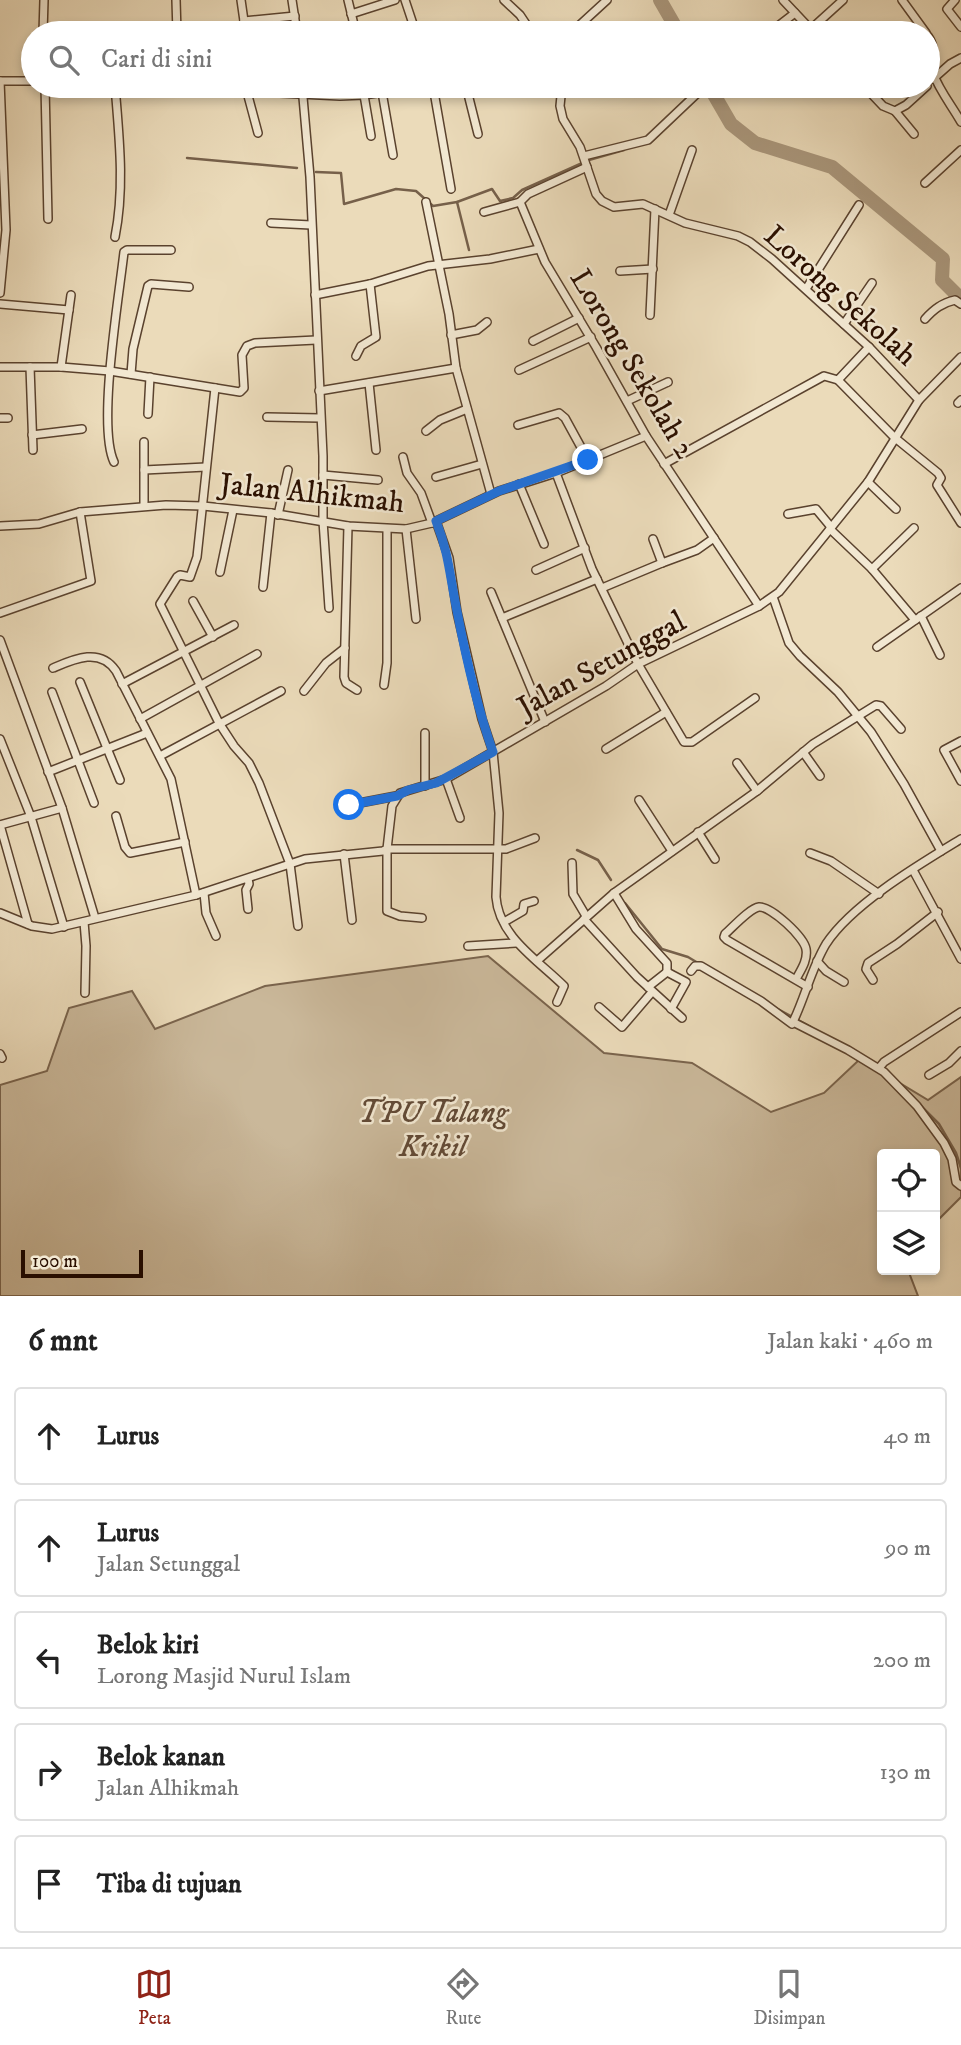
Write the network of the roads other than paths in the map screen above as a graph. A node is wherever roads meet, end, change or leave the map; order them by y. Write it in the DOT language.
graph roads {
  1 [pos="44,0"];
  2 [pos="177,0"];
  3 [pos="241,0"];
  4 [pos="292,0"];
  5 [pos="348,0"];
  6 [pos="395,0"];
  7 [pos="405,0"];
  8 [pos="504,0"];
  9 [pos="607,0"];
  10 [pos="783,0"];
  11 [pos="843,0"];
  12 [pos="902,0"];
  13 [pos="955,0"];
  14 [pos="795,13"];
  15 [pos="351,14"];
  16 [pos="295,16"];
  17 [pos="43,21"];
  18 [pos="177,21"];
  19 [pos="244,21"];
  20 [pos="296,21"];
  21 [pos="353,21"];
  22 [pos="412,21"];
  23 [pos="524,21"];
  24 [pos="584,21"];
  25 [pos="785,21"];
  26 [pos="803,21"];
  27 [pos="822,21"];
  28 [pos="917,21"];
  29 [pos="961,27"];
  30 [pos="961,58"];
  31 [pos="940,73"];
  32 [pos="0,81"];
  33 [pos="21,81"];
  34 [pos="940,86"];
  35 [pos="45,98"];
  36 [pos="116,98"];
  37 [pos="249,98"];
  38 [pos="303,98"];
  39 [pos="369,98"];
  40 [pos="383,98"];
  41 [pos="435,98"];
  42 [pos="469,98"];
  43 [pos="562,98"];
  44 [pos="692,98"];
  45 [pos="875,98"];
  46 [pos="914,98"];
  47 [pos="895,111"];
  48 [pos="961,122"];
  49 [pos="258,133"];
  50 [pos="478,134"];
  51 [pos="914,134"];
  52 [pos="371,136"];
  53 [pos="2,145"];
  54 [pos="692,150"];
  55 [pos="961,150"];
  56 [pos="393,155"];
  57 [pos="585,162"];
  58 [pos="2,182"];
  59 [pos="925,183"];
  60 [pos="451,189"];
  61 [pos="426,202"];
  62 [pos="520,202"];
  63 [pos="859,205"];
  64 [pos="655,209"];
  65 [pos="484,212"];
  66 [pos="669,215"];
  67 [pos="48,219"];
  68 [pos="271,223"];
  69 [pos="311,225"];
  70 [pos="115,237"];
  71 [pos="539,249"];
  72 [pos="171,250"];
  73 [pos="439,264"];
  74 [pos="653,269"];
  75 [pos="620,271"];
  76 [pos="2,273"];
  77 [pos="872,283"];
  78 [pos="370,284"];
  79 [pos="189,287"];
  80 [pos="806,289"];
  81 [pos="0,293"];
  82 [pos="71,295"];
  83 [pos="315,295"];
  84 [pos="0,304"];
  85 [pos="961,304"];
  86 [pos="69,310"];
  87 [pos="650,316"];
  88 [pos="579,318"];
  89 [pos="925,319"];
  90 [pos="487,322"];
  91 [pos="844,324"];
  92 [pos="451,335"];
  93 [pos="591,337"];
  94 [pos="316,340"];
  95 [pos="533,341"];
  96 [pos="869,347"];
  97 [pos="356,356"];
  98 [pos="961,357"];
  99 [pos="0,366"];
  100 [pos="30,367"];
  101 [pos="61,367"];
  102 [pos="456,368"];
  103 [pos="519,370"];
  104 [pos="110,371"];
  105 [pos="131,374"];
  106 [pos="150,377"];
  107 [pos="838,380"];
  108 [pos="668,382"];
  109 [pos="369,383"];
  110 [pos="215,388"];
  111 [pos="319,391"];
  112 [pos="919,400"];
  113 [pos="627,401"];
  114 [pos="467,409"];
  115 [pos="148,414"];
  116 [pos="267,417"];
  117 [pos="320,418"];
  118 [pos="517,425"];
  119 [pos="82,429"];
  120 [pos="426,430"];
  121 [pos="32,435"];
  122 [pos="646,436"];
  123 [pos="894,438"];
  124 [pos="144,442"];
  125 [pos="33,450"];
  126 [pos="376,450"];
  127 [pos="403,457"];
  128 [pos="588,460"];
  129 [pos="114,462"];
  130 [pos="482,464"];
  131 [pos="664,464"];
  132 [pos="206,467"];
  133 [pos="145,470"];
  134 [pos="288,470"];
  135 [pos="556,473"];
  136 [pos="323,475"];
  137 [pos="436,477"];
  138 [pos="378,480"];
  139 [pos="868,482"];
  140 [pos="519,484"];
  141 [pos="491,494"];
  142 [pos="144,506"];
  143 [pos="203,506"];
  144 [pos="896,509"];
  145 [pos="233,510"];
  146 [pos="80,512"];
  147 [pos="275,514"];
  148 [pos="788,514"];
  149 [pos="323,521"];
  150 [pos="434,522"];
  151 [pos="961,523"];
  152 [pos="0,526"];
  153 [pos="348,526"];
  154 [pos="831,528"];
  155 [pos="914,528"];
  156 [pos="406,529"];
  157 [pos="387,530"];
  158 [pos="714,538"];
  159 [pos="653,539"];
  160 [pos="544,544"];
  161 [pos="584,548"];
  162 [pos="662,563"];
  163 [pos="872,569"];
  164 [pos="536,570"];
  165 [pos="220,572"];
  166 [pos="597,579"];
  167 [pos="263,587"];
  168 [pos="601,588"];
  169 [pos="961,588"];
  170 [pos="491,592"];
  171 [pos="773,597"];
  172 [pos="193,601"];
  173 [pos="759,606"];
  174 [pos="329,608"];
  175 [pos="0,613"];
  176 [pos="502,618"];
  177 [pos="918,618"];
  178 [pos="416,619"];
  179 [pos="234,625"];
  180 [pos="213,637"];
  181 [pos="0,640"];
  182 [pos="877,647"];
  183 [pos="345,648"];
  184 [pos="184,652"];
  185 [pos="257,654"];
  186 [pos="940,655"];
  187 [pos="9,664"];
  188 [pos="638,664"];
  189 [pos="0,666"];
  190 [pos="52,668"];
  191 [pos="80,682"];
  192 [pos="122,684"];
  193 [pos="201,685"];
  194 [pos="384,685"];
  195 [pos="357,690"];
  196 [pos="281,691"];
  197 [pos="304,691"];
  198 [pos="52,692"];
  199 [pos="755,698"];
  200 [pos="666,712"];
  201 [pos="858,716"];
  202 [pos="140,719"];
  203 [pos="545,722"];
  204 [pos="219,723"];
  205 [pos="901,729"];
  206 [pos="146,733"];
  207 [pos="425,733"];
  208 [pos="0,739"];
  209 [pos="961,741"];
  210 [pos="106,749"];
  211 [pos="606,749"];
  212 [pos="493,752"];
  213 [pos="803,752"];
  214 [pos="160,756"];
  215 [pos="77,761"];
  216 [pos="737,763"];
  217 [pos="48,772"];
  218 [pos="820,776"];
  219 [pos="446,779"];
  220 [pos="120,780"];
  221 [pos="961,781"];
  222 [pos="425,786"];
  223 [pos="757,791"];
  224 [pos="397,796"];
  225 [pos="639,800"];
  226 [pos="94,803"];
  227 [pos="349,805"];
  228 [pos="62,808"];
  229 [pos="116,816"];
  230 [pos="31,817"];
  231 [pos="460,818"];
  232 [pos="0,825"];
  233 [pos="698,832"];
  234 [pos="535,838"];
  235 [pos="961,839"];
  236 [pos="185,842"];
  237 [pos="498,848"];
  238 [pos="387,849"];
  239 [pos="672,851"];
  240 [pos="941,851"];
  241 [pos="344,853"];
  242 [pos="810,853"];
  243 [pos="715,859"];
  244 [pos="572,863"];
  245 [pos="290,864"];
  246 [pos="913,870"];
  247 [pos="248,879"];
  248 [pos="614,893"];
  249 [pos="200,894"];
  250 [pos="879,894"];
  251 [pos="534,901"];
  252 [pos="248,909"];
  253 [pos="938,912"];
  254 [pos="0,913"];
  255 [pos="95,918"];
  256 [pos="422,918"];
  257 [pos="585,918"];
  258 [pos="352,920"];
  259 [pos="84,922"];
  260 [pos="504,922"];
  261 [pos="27,924"];
  262 [pos="298,926"];
  263 [pos="64,927"];
  264 [pos="216,936"];
  265 [pos="516,943"];
  266 [pos="468,947"];
  267 [pos="961,959"];
  268 [pos="537,961"];
  269 [pos="817,961"];
  270 [pos="691,971"];
  271 [pos="667,972"];
  272 [pos="796,979"];
  273 [pos="873,980"];
  274 [pos="844,982"];
  275 [pos="808,987"];
  276 [pos="650,990"];
  277 [pos="85,993"];
  278 [pos="557,1002"];
  279 [pos="599,1007"];
  280 [pos="671,1009"];
  281 [pos="961,1012"];
  282 [pos="682,1018"];
  283 [pos="795,1018"];
  284 [pos="961,1051"];
  285 [pos="881,1065"];
  286 [pos="929,1075"];
  287 [pos="961,1186"];
  1 -- 17 [label="street"];
  2 -- 18 [label="street"];
  3 -- 19 [label="street"];
  4 -- 16 [label="street"];
  5 -- 15 [label="street"];
  6 -- 15 [label="street"];
  7 -- 22 [label="street"];
  8 -- 23 [label="street"];
  9 -- 24 [label="street"];
  10 -- 14 [label="street"];
  11 -- 27 [label="street"];
  12 -- 28 [label="street"];
  13 -- 29 [label="street"];
  14 -- 25 [label="street"];
  14 -- 26 [label="street"];
  15 -- 21 [label="street"];
  16 -- 19 [label="street"];
  16 -- 20 [label="street"];
  30 -- 31 [label="street"];
  32 -- 33 [label="street"];
  32 -- 53 [label="street"];
  34 -- 48 [label="street"];
  35 -- 67 [label="street"];
  36 -- 70 [label="street"];
  37 -- 49 [label="street"];
  38 -- 69 [label="street"];
  39 -- 52 [label="street"];
  40 -- 56 [label="street"];
  41 -- 60 [label="street"];
  42 -- 50 [label="street"];
  43 -- 57 [label="street"];
  44 -- 57 [label="street"];
  45 -- 47 [label="street"];
  46 -- 47 [label="street"];
  47 -- 51 [label="street"];
  53 -- 58 [label="street"];
  54 -- 66 [label="street"];
  55 -- 59 [label="street"];
  57 -- 62 [label="street"];
  57 -- 64 [label="street, Lorong Sekolah"];
  58 -- 76 [label="street"];
  61 -- 73 [label="street"];
  62 -- 65 [label="street"];
  62 -- 71 [label="street, Lorong Sekolah 2"];
  63 -- 80 [label="street"];
  64 -- 66 [label="street, Lorong Sekolah"];
  64 -- 74 [label="street"];
  66 -- 80 [label="street, Lorong Sekolah"];
  68 -- 69 [label="street"];
  69 -- 83 [label="street"];
  71 -- 73 [label="street"];
  71 -- 88 [label="street, Lorong Sekolah 2"];
  72 -- 104 [label="street"];
  73 -- 78 [label="street"];
  73 -- 92 [label="street"];
  74 -- 75 [label="street"];
  74 -- 87 [label="street"];
  76 -- 81 [label="street"];
  77 -- 91 [label="street"];
  78 -- 83 [label="street"];
  78 -- 97 [label="street"];
  79 -- 105 [label="street"];
  80 -- 91 [label="street, Lorong Sekolah"];
  82 -- 86 [label="street"];
  83 -- 94 [label="street"];
  84 -- 86 [label="street"];
  85 -- 89 [label="street"];
  86 -- 101 [label="street"];
  88 -- 93 [label="street, Lorong Sekolah 2"];
  88 -- 95 [label="street"];
  90 -- 92 [label="street"];
  91 -- 96 [label="street, Lorong Sekolah"];
  92 -- 102 [label="street"];
  93 -- 103 [label="street"];
  93 -- 113 [label="street, Lorong Sekolah 2"];
  94 -- 110 [label="street"];
  94 -- 111 [label="street"];
  96 -- 107 [label="street"];
  96 -- 112 [label="street, Lorong Sekolah"];
  98 -- 112 [label="street, Jalan Setunggal"];
  99 -- 100 [label="street"];
  100 -- 101 [label="street"];
  100 -- 121 [label="street"];
  101 -- 104 [label="street"];
  102 -- 109 [label="street"];
  102 -- 114 [label="street"];
  104 -- 105 [label="street"];
  104 -- 129 [label="street"];
  105 -- 106 [label="street"];
  106 -- 110 [label="street"];
  106 -- 115 [label="street"];
  107 -- 123 [label="street"];
  107 -- 131 [label="street"];
  108 -- 113 [label="street"];
  109 -- 111 [label="street"];
  109 -- 126 [label="street"];
  110 -- 132 [label="street"];
  111 -- 117 [label="street"];
  112 -- 123 [label="street, Jalan Setunggal"];
  113 -- 122 [label="street, Lorong Sekolah 2"];
  114 -- 120 [label="street"];
  114 -- 130 [label="street"];
  116 -- 117 [label="street"];
  117 -- 136 [label="street"];
  118 -- 128 [label="street"];
  119 -- 121 [label="street"];
  121 -- 125 [label="street"];
  122 -- 128 [label="street, Jalan Alhikmah"];
  122 -- 131 [label="street, Lorong Sekolah 2"];
  123 -- 139 [label="street, Jalan Setunggal"];
  123 -- 151 [label="street"];
  124 -- 133 [label="street"];
  127 -- 150 [label="street"];
  128 -- 135 [label="street, Jalan Alhikmah"];
  130 -- 137 [label="street"];
  130 -- 141 [label="street"];
  131 -- 158 [label="street, Lorong Sekolah 2"];
  132 -- 133 [label="street"];
  132 -- 143 [label="street"];
  133 -- 142 [label="street"];
  134 -- 147 [label="street"];
  135 -- 140 [label="street, Jalan Alhikmah"];
  135 -- 161 [label="street"];
  136 -- 138 [label="street"];
  136 -- 149 [label="street"];
  139 -- 144 [label="street"];
  139 -- 154 [label="street, Jalan Setunggal"];
  140 -- 141 [label="street, Jalan Alhikmah"];
  140 -- 160 [label="street"];
  141 -- 150 [label="street, Jalan Alhikmah"];
  142 -- 143 [label="street, Jalan Alhikmah"];
  142 -- 146 [label="street, Jalan Alhikmah"];
  143 -- 145 [label="street, Jalan Alhikmah"];
  143 -- 184 [label="street"];
  145 -- 147 [label="street, Jalan Alhikmah"];
  145 -- 165 [label="street"];
  146 -- 152 [label="street, Jalan Alhikmah"];
  146 -- 175 [label="street"];
  147 -- 149 [label="street, Jalan Alhikmah"];
  147 -- 167 [label="street"];
  148 -- 154 [label="street"];
  149 -- 153 [label="street, Jalan Alhikmah"];
  149 -- 174 [label="street"];
  150 -- 156 [label="street, Jalan Alhikmah"];
  150 -- 212 [label="street"];
  153 -- 157 [label="street, Jalan Alhikmah"];
  153 -- 183 [label="street"];
  154 -- 163 [label="street"];
  154 -- 171 [label="street, Jalan Setunggal"];
  155 -- 163 [label="street"];
  156 -- 157 [label="street, Jalan Alhikmah"];
  156 -- 178 [label="street"];
  157 -- 194 [label="street"];
  158 -- 162 [label="street"];
  158 -- 173 [label="street, Lorong Sekolah 2"];
  159 -- 162 [label="street"];
  161 -- 164 [label="street"];
  161 -- 166 [label="street"];
  162 -- 168 [label="street"];
  163 -- 177 [label="street"];
  166 -- 168 [label="street"];
  166 -- 176 [label="street"];
  168 -- 188 [label="street"];
  169 -- 177 [label="street"];
  170 -- 176 [label="street"];
  171 -- 173 [label="street, Jalan Setunggal"];
  171 -- 201 [label="street"];
  172 -- 180 [label="street"];
  173 -- 188 [label="street, Jalan Setunggal"];
  176 -- 203 [label="street"];
  177 -- 182 [label="street"];
  177 -- 186 [label="street"];
  179 -- 180 [label="street"];
  180 -- 184 [label="street"];
  181 -- 187 [label="street"];
  183 -- 195 [label="street"];
  183 -- 197 [label="street"];
  184 -- 192 [label="street"];
  184 -- 193 [label="street"];
  185 -- 193 [label="street"];
  187 -- 189 [label="street"];
  187 -- 217 [label="street"];
  188 -- 200 [label="street"];
  188 -- 203 [label="street, Jalan Setunggal"];
  190 -- 192 [label="street"];
  191 -- 210 [label="street"];
  192 -- 202 [label="street"];
  193 -- 202 [label="street"];
  193 -- 204 [label="street"];
  196 -- 204 [label="street"];
  198 -- 215 [label="street"];
  199 -- 200 [label="street"];
  200 -- 211 [label="street"];
  201 -- 205 [label="street"];
  201 -- 213 [label="street"];
  201 -- 240 [label="street"];
  202 -- 206 [label="street"];
  203 -- 212 [label="street, Jalan Setunggal"];
  204 -- 214 [label="street"];
  204 -- 245 [label="street"];
  206 -- 210 [label="street"];
  206 -- 214 [label="street"];
  207 -- 222 [label="street"];
  208 -- 230 [label="street"];
  209 -- 221 [label="street"];
  210 -- 215 [label="street"];
  210 -- 220 [label="street"];
  212 -- 219 [label="street, Jalan Setunggal"];
  212 -- 237 [label="street"];
  213 -- 218 [label="street"];
  213 -- 223 [label="street"];
  214 -- 236 [label="street"];
  215 -- 217 [label="street"];
  215 -- 226 [label="street"];
  216 -- 223 [label="street"];
  217 -- 228 [label="street"];
  219 -- 222 [label="street, Jalan Setunggal"];
  219 -- 231 [label="street"];
  222 -- 224 [label="street, Jalan Setunggal"];
  223 -- 233 [label="street"];
  224 -- 227 [label="street, Jalan Setunggal"];
  224 -- 238 [label="street"];
  225 -- 239 [label="street"];
  228 -- 230 [label="street"];
  228 -- 255 [label="street"];
  229 -- 236 [label="street"];
  230 -- 232 [label="street"];
  230 -- 263 [label="street"];
  232 -- 261 [label="street"];
  233 -- 239 [label="street"];
  233 -- 243 [label="street"];
  234 -- 237 [label="street"];
  235 -- 240 [label="street"];
  236 -- 249 [label="street"];
  237 -- 238 [label="street"];
  237 -- 260 [label="street"];
  238 -- 241 [label="street"];
  238 -- 256 [label="street"];
  239 -- 248 [label="street"];
  240 -- 246 [label="street"];
  241 -- 245 [label="street"];
  241 -- 258 [label="street"];
  242 -- 250 [label="street"];
  244 -- 257 [label="street"];
  245 -- 247 [label="street"];
  245 -- 262 [label="street"];
  246 -- 250 [label="street"];
  246 -- 253 [label="street"];
  247 -- 249 [label="street"];
  247 -- 252 [label="street"];
  248 -- 257 [label="street"];
  248 -- 271 [label="street"];
  249 -- 255 [label="street"];
  249 -- 264 [label="street"];
  250 -- 269 [label="street"];
  251 -- 260 [label="street"];
  253 -- 267 [label="street"];
  253 -- 273 [label="street"];
  254 -- 261 [label="street"];
  255 -- 259 [label="street"];
  257 -- 268 [label="street"];
  257 -- 276 [label="street"];
  259 -- 263 [label="street"];
  259 -- 277 [label="street"];
  260 -- 265 [label="street"];
  261 -- 263 [label="street"];
  265 -- 266 [label="street"];
  265 -- 268 [label="street"];
  268 -- 278 [label="street"];
  269 -- 274 [label="street"];
  269 -- 275 [label="street"];
  270 -- 283 [label="street"];
  271 -- 276 [label="street"];
  271 -- 280 [label="street"];
  272 -- 272 [label="street"];
  272 -- 275 [label="street"];
  275 -- 283 [label="street"];
  276 -- 279 [label="street"];
  276 -- 280 [label="street"];
  280 -- 282 [label="street"];
  281 -- 285 [label="street"];
  283 -- 285 [label="street"];
  284 -- 286 [label="street"];
  285 -- 287 [label="street"];
}
